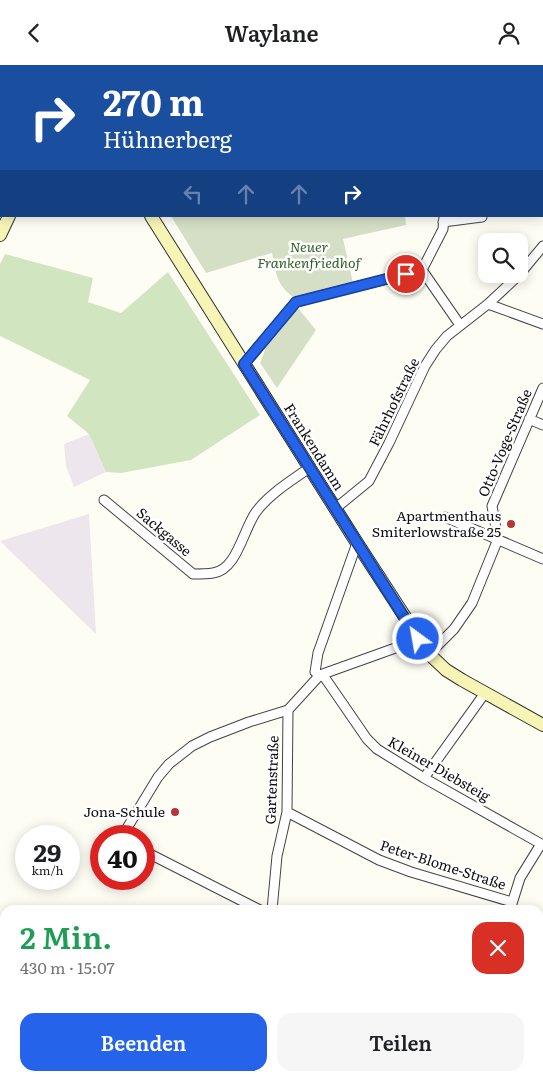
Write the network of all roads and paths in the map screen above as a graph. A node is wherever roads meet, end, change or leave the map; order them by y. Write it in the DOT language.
graph roads {
  1 [pos="9,217"];
  2 [pos="152,217"];
  3 [pos="482,217"];
  4 [pos="444,219"];
  5 [pos="0,235"];
  6 [pos="543,246"];
  7 [pos="422,270"];
  8 [pos="488,304"];
  9 [pos="543,324"];
  10 [pos="460,325"];
  11 [pos="244,364"];
  12 [pos="543,388"];
  13 [pos="529,419"];
  14 [pos="543,425"];
  15 [pos="309,468"];
  16 [pos="104,500"];
  17 [pos="336,508"];
  18 [pos="445,517"];
  19 [pos="498,539"];
  20 [pos="356,543"];
  21 [pos="543,559"];
  22 [pos="418,639"];
  23 [pos="429,654"];
  24 [pos="320,675"];
  25 [pos="485,693"];
  26 [pos="288,710"];
  27 [pos="543,725"];
  28 [pos="424,778"];
  29 [pos="287,812"];
  30 [pos="129,825"];
  31 [pos="542,844"];
  32 [pos="155,857"];
  33 [pos="250,905"];
  34 [pos="272,905"];
  35 [pos="508,905"];
  36 [pos="511,905"];
  1 -- 5 [label="street"];
  2 -- 11 [label="street, Frankendamm"];
  3 -- 4 [label="street"];
  4 -- 7 [label="street"];
  6 -- 8 [label="street, Fährhofstraße"];
  7 -- 10 [label="street"];
  7 -- 11 [label="street"];
  8 -- 9 [label="street"];
  8 -- 10 [label="street, Fährhofstraße"];
  10 -- 17 [label="street, Fährhofstraße"];
  11 -- 15 [label="street, Frankendamm"];
  12 -- 13 [label="street, Otto-Voge-Straße"];
  13 -- 14 [label="street"];
  13 -- 19 [label="street, Otto-Voge-Straße"];
  15 -- 16 [label="street, Sackgasse"];
  15 -- 17 [label="street, Frankendamm"];
  17 -- 20 [label="street, Frankendamm"];
  18 -- 19 [label="street"];
  19 -- 21 [label="street"];
  19 -- 23 [label="street"];
  20 -- 22 [label="street, Frankendamm"];
  20 -- 24 [label="street"];
  22 -- 23 [label="street, Frankendamm"];
  22 -- 24 [label="street"];
  23 -- 25 [label="street, Frankendamm"];
  24 -- 26 [label="street"];
  24 -- 28 [label="street, Kleiner Diebsteig"];
  25 -- 27 [label="street, Frankendamm"];
  25 -- 28 [label="street"];
  26 -- 29 [label="street, Gartenstraße"];
  26 -- 30 [label="street"];
  28 -- 31 [label="street, Kleiner Diebsteig"];
  29 -- 34 [label="street, Gartenstraße"];
  29 -- 35 [label="street, Peter-Blome-Straße"];
  31 -- 36 [label="street"];
  32 -- 33 [label="street"];
}
